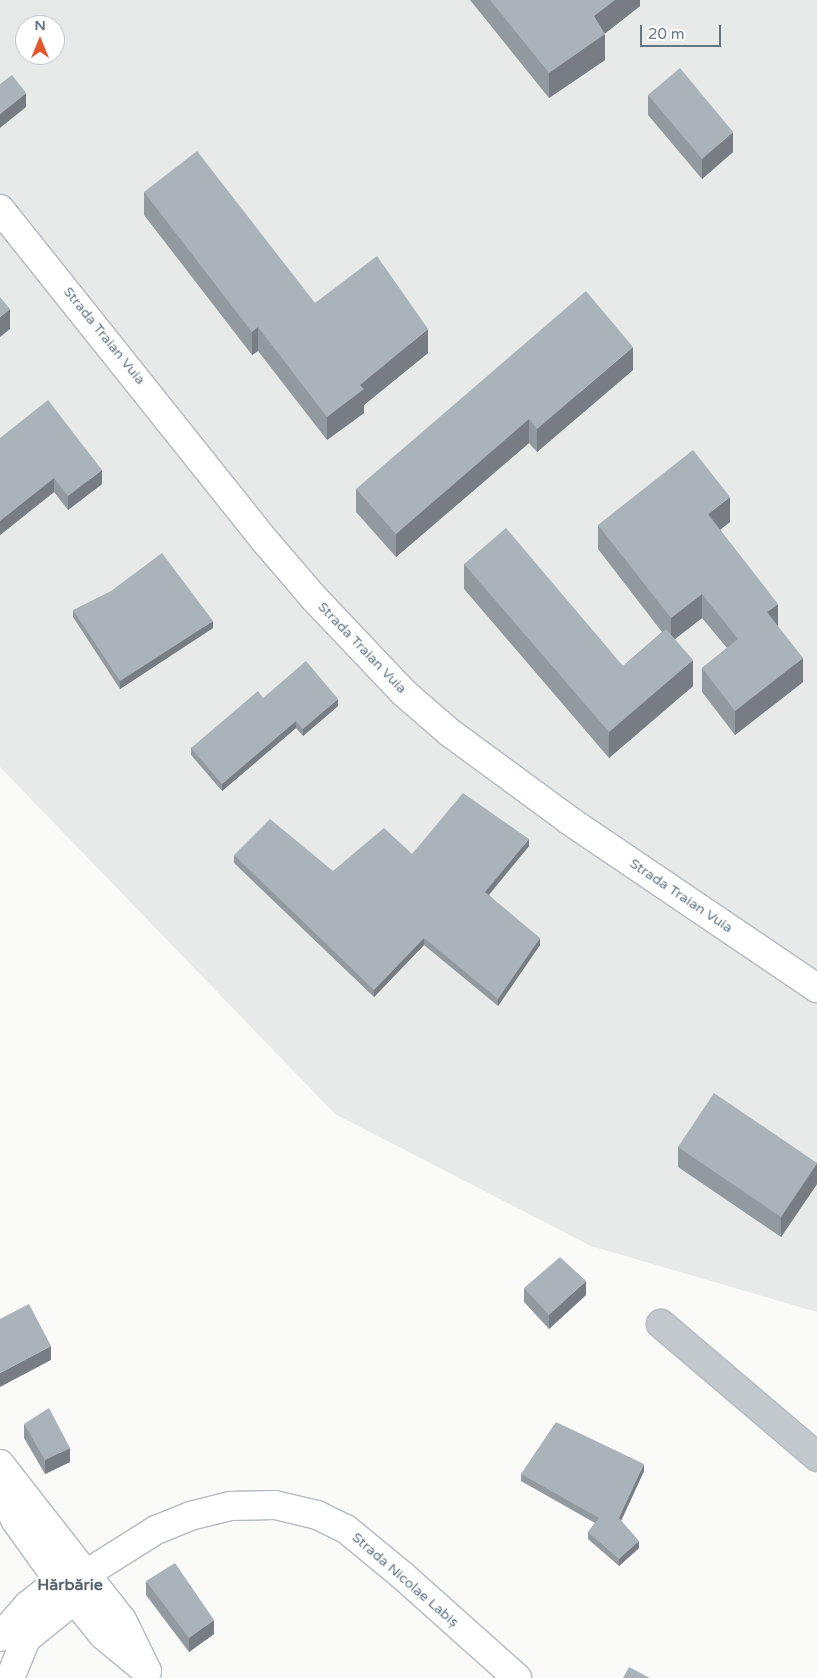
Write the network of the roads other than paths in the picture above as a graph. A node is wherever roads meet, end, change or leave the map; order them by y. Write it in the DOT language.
graph roads {
  1 [pos="0,209"];
  2 [pos="817,988"];
  3 [pos="661,1324"];
  4 [pos="817,1457"];
  5 [pos="0,1464"];
  6 [pos="0,1491"];
  7 [pos="86,1574"];
  8 [pos="66,1590"];
  9 [pos="0,1637"];
  10 [pos="150,1674"];
  11 [pos="10,1678"];
  12 [pos="516,1678"];
  1 -- 2 [label="street, Strada Traian Vuia"];
  3 -- 4 [label="street"];
  5 -- 7 [label="street"];
  6 -- 8 [label="street"];
  7 -- 8 [label="street, Strada Nicolae Labiș"];
  7 -- 10 [label="street"];
  7 -- 12 [label="street, Strada Nicolae Labiș"];
  8 -- 9 [label="street"];
  8 -- 10 [label="street"];
  8 -- 11 [label="street"];
}
